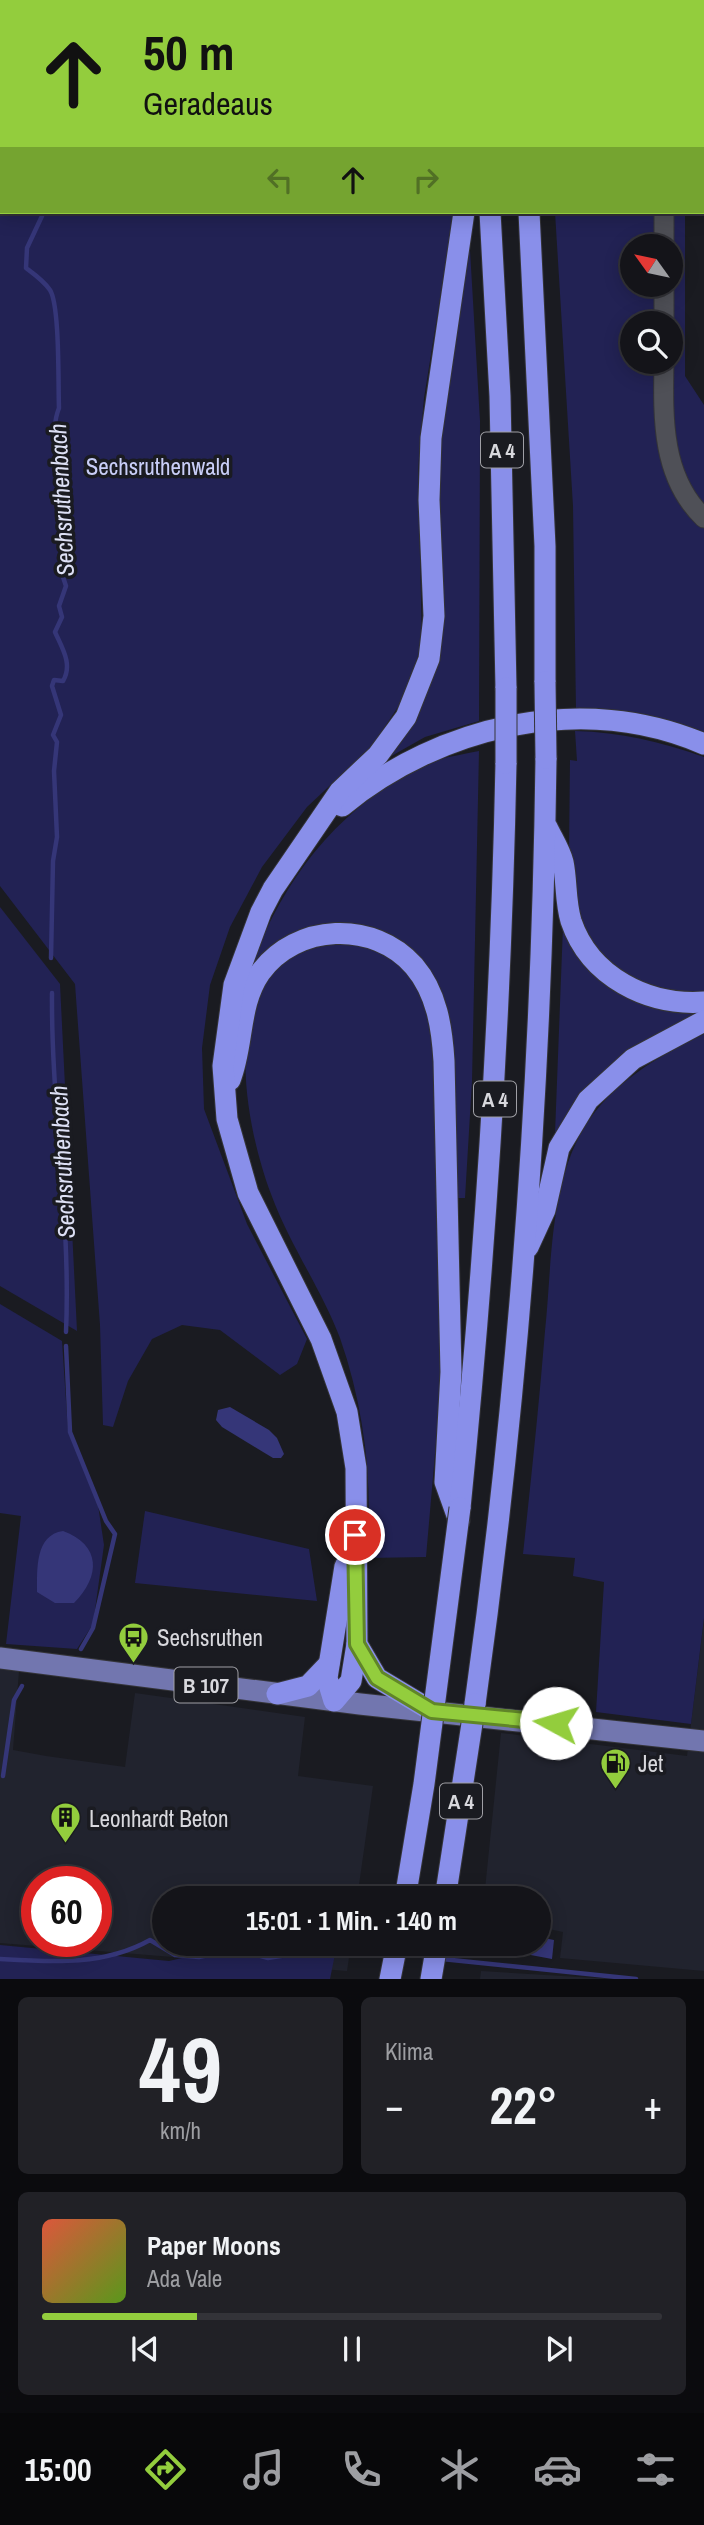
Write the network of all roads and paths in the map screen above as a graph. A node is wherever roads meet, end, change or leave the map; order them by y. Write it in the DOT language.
graph roads {
  1 [pos="464,214"];
  2 [pos="490,214"];
  3 [pos="529,214"];
  4 [pos="664,214"];
  5 [pos="664,234"];
  6 [pos="664,374"];
  7 [pos="704,518"];
  8 [pos="704,744"];
  9 [pos="545,822"];
  10 [pos="309,839"];
  11 [pos="704,1002"];
  12 [pos="704,1021"];
  13 [pos="225,1095"];
  14 [pos="523,1258"];
  15 [pos="458,1512"];
  16 [pos="355,1535"];
  17 [pos="357,1644"];
  18 [pos="0,1658"];
  19 [pos="329,1664"];
  20 [pos="277,1694"];
  21 [pos="334,1700"];
  22 [pos="432,1711"];
  23 [pos="704,1741"];
  24 [pos="407,1886"];
  25 [pos="447,1886"];
  26 [pos="395,1956"];
  27 [pos="435,1956"];
  28 [pos="390,1979"];
  29 [pos="431,1979"];
  1 -- 10 [label="highway"];
  2 -- 15 [label="highway, A 4, bridge"];
  3 -- 9 [label="highway, A 4, bridge"];
  4 -- 5 [label="street"];
  6 -- 7 [label="street"];
  8 -- 10 [label="highway"];
  9 -- 11 [label="highway"];
  9 -- 14 [label="highway, A 4"];
  10 -- 13 [label="highway"];
  12 -- 14 [label="highway"];
  13 -- 15 [label="highway"];
  13 -- 16 [label="highway"];
  14 -- 25 [label="highway, A 4, bridge"];
  15 -- 24 [label="highway, A 4, bridge"];
  16 -- 17 [label="highway"];
  16 -- 19 [label="highway"];
  17 -- 21 [label="highway"];
  17 -- 22 [label="highway"];
  18 -- 20 [label="main road, B 107"];
  19 -- 20 [label="highway"];
  19 -- 21 [label="highway"];
  20 -- 21 [label="main road, B 107"];
  21 -- 22 [label="main road, B 107"];
  22 -- 23 [label="main road, B 107"];
  26 -- 28 [label="highway"];
  27 -- 29 [label="highway"];
}
